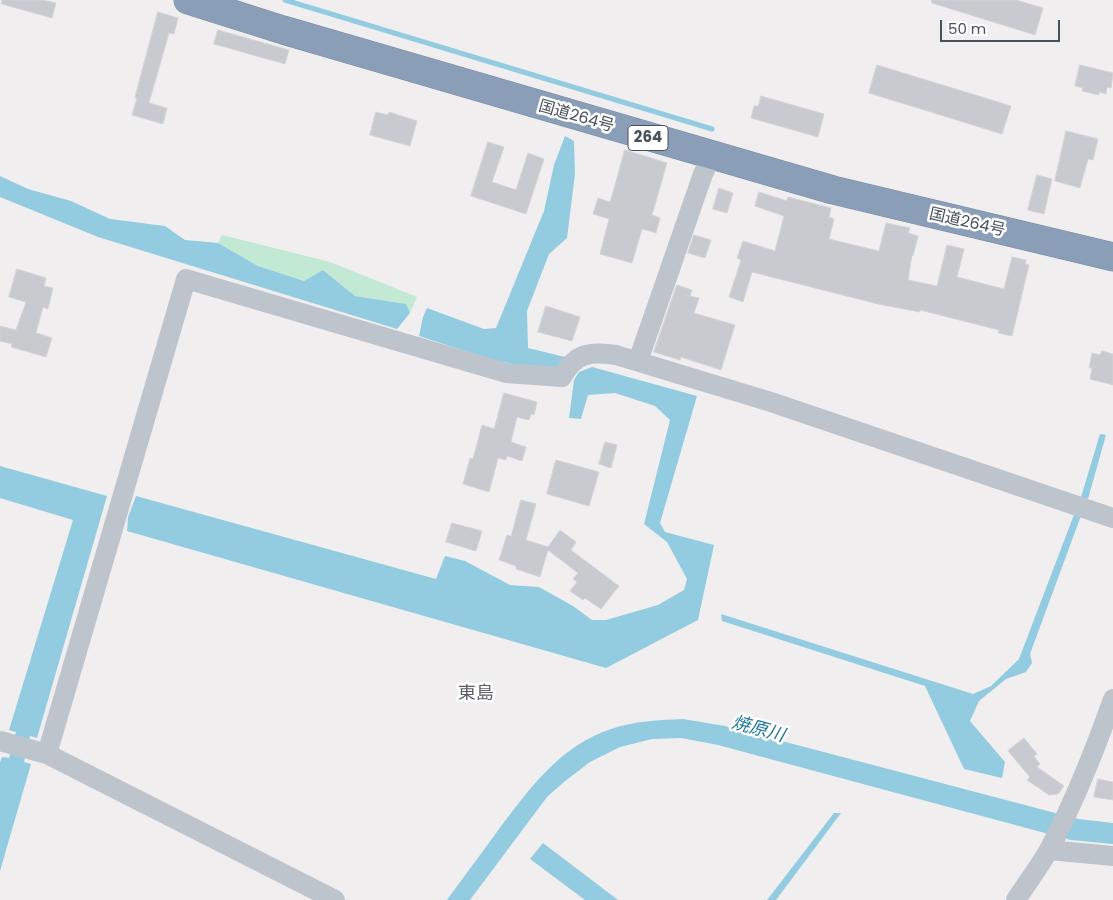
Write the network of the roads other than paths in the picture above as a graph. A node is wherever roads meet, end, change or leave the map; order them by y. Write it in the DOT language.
graph roads {
  1 [pos="188,0"];
  2 [pos="712,156"];
  3 [pos="1113,258"];
  4 [pos="638,361"];
  5 [pos="1113,518"];
  6 [pos="1113,699"];
  7 [pos="4,742"];
  8 [pos="40,752"];
  9 [pos="1049,850"];
  10 [pos="1113,856"];
  11 [pos="335,900"];
  12 [pos="1016,900"];
  1 -- 2 [label="highway, 国道264号 / 264"];
  2 -- 3 [label="highway, 国道264号 / 264"];
  2 -- 4 [label="street"];
  4 -- 5 [label="street"];
  4 -- 8 [label="street"];
  6 -- 9 [label="street"];
  7 -- 8 [label="street"];
  8 -- 11 [label="street"];
  9 -- 10 [label="street"];
  9 -- 12 [label="street"];
}
